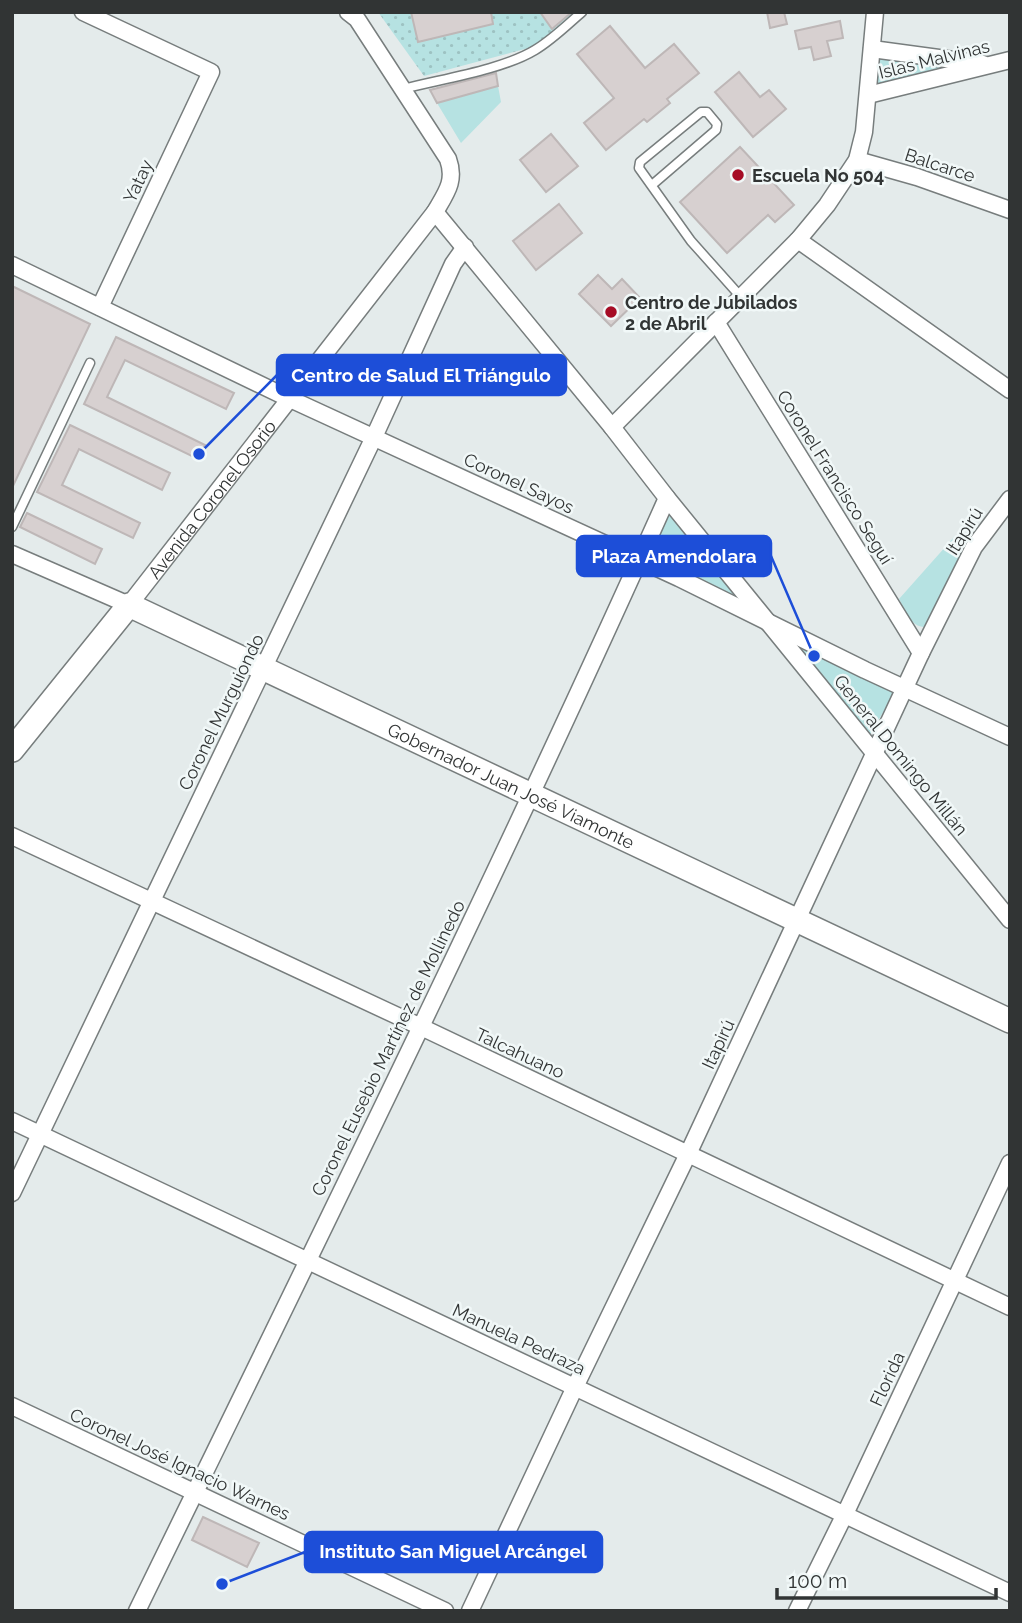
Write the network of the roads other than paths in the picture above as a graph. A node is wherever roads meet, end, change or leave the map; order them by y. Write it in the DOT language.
graph roads {
  1 [pos="83,12"];
  2 [pos="582,12"];
  3 [pos="875,12"];
  4 [pos="354,14"];
  5 [pos="872,49"];
  6 [pos="1010,60"];
  7 [pos="993,65"];
  8 [pos="1010,68"];
  9 [pos="403,89"];
  10 [pos="868,95"];
  11 [pos="857,160"];
  12 [pos="652,185"];
  13 [pos="1010,210"];
  14 [pos="435,212"];
  15 [pos="798,240"];
  16 [pos="465,247"];
  17 [pos="12,265"];
  18 [pos="741,297"];
  19 [pos="100,307"];
  20 [pos="716,322"];
  21 [pos="90,363"];
  22 [pos="1010,390"];
  23 [pos="288,398"];
  24 [pos="612,427"];
  25 [pos="374,437"];
  26 [pos="667,498"];
  27 [pos="1010,499"];
  28 [pos="12,527"];
  29 [pos="12,554"];
  30 [pos="639,559"];
  31 [pos="129,605"];
  32 [pos="766,621"];
  33 [pos="921,653"];
  34 [pos="263,668"];
  35 [pos="905,688"];
  36 [pos="1010,737"];
  37 [pos="12,750"];
  38 [pos="875,754"];
  39 [pos="531,796"];
  40 [pos="12,836"];
  41 [pos="151,903"];
  42 [pos="796,919"];
  43 [pos="1010,920"];
  44 [pos="1010,1021"];
  45 [pos="419,1026"];
  46 [pos="12,1121"];
  47 [pos="40,1135"];
  48 [pos="688,1154"];
  49 [pos="1010,1163"];
  50 [pos="12,1193"];
  51 [pos="308,1261"];
  52 [pos="954,1281"];
  53 [pos="1010,1307"];
  54 [pos="575,1387"];
  55 [pos="12,1406"];
  56 [pos="195,1492"];
  57 [pos="845,1514"];
  58 [pos="1010,1593"];
  59 [pos="137,1611"];
  60 [pos="445,1611"];
  61 [pos="470,1611"];
  62 [pos="797,1611"];
  1 -- 19 [label="street, Yatay"];
  2 -- 9 [label="lane"];
  3 -- 5 [label="street"];
  4 -- 9 [label="street"];
  5 -- 7 [label="street"];
  5 -- 10 [label="street"];
  6 -- 7 [label="street, Islas Malvinas"];
  7 -- 8 [label="street"];
  7 -- 10 [label="street, Islas Malvinas"];
  9 -- 14 [label="street"];
  10 -- 11 [label="street"];
  11 -- 13 [label="street, Balcarce"];
  11 -- 15 [label="street"];
  12 -- 12 [label="lane"];
  12 -- 18 [label="lane"];
  14 -- 16 [label="street, General Domingo Millán"];
  14 -- 23 [label="street, Avenida Coronel Osorio"];
  15 -- 18 [label="street"];
  15 -- 22 [label="street"];
  16 -- 24 [label="street, General Domingo Millán"];
  16 -- 25 [label="street, Coronel Murguiondo"];
  17 -- 19 [label="street, Coronel Sayos"];
  18 -- 20 [label="street"];
  19 -- 23 [label="street, Coronel Sayos"];
  20 -- 24 [label="street"];
  20 -- 33 [label="street, Coronel Francisco Seguí"];
  21 -- 28 [label="lane"];
  23 -- 25 [label="street, Coronel Sayos"];
  23 -- 31 [label="street, Avenida Coronel Osorio"];
  24 -- 26 [label="street, General Domingo Millán"];
  25 -- 30 [label="street, Coronel Sayos"];
  25 -- 34 [label="street, Coronel Murguiondo"];
  26 -- 30 [label="street, Coronel Eusebio Martínez de Mollinedo"];
  26 -- 32 [label="street, General Domingo Millán"];
  27 -- 33 [label="street, Itapirú"];
  29 -- 31 [label="street, Gobernador Juan José Viamonte"];
  30 -- 32 [label="street, Coronel Sayos"];
  30 -- 39 [label="street, Coronel Eusebio Martínez de Mollinedo"];
  31 -- 34 [label="street, Gobernador Juan José Viamonte"];
  31 -- 37 [label="street, Avenida Coronel Osorio"];
  32 -- 35 [label="street, Coronel Sayos"];
  32 -- 38 [label="street, General Domingo Millán"];
  33 -- 35 [label="street, Itapirú"];
  34 -- 39 [label="street, Gobernador Juan José Viamonte"];
  34 -- 41 [label="street, Coronel Murguiondo"];
  35 -- 36 [label="street, Coronel Sayos"];
  35 -- 38 [label="street, Itapirú"];
  38 -- 42 [label="street, Itapirú"];
  38 -- 43 [label="street, General Domingo Millán"];
  39 -- 42 [label="street, Gobernador Juan José Viamonte"];
  39 -- 45 [label="street, Coronel Eusebio Martínez de Mollinedo"];
  40 -- 41 [label="street, Talcahuano"];
  41 -- 45 [label="street, Talcahuano"];
  41 -- 47 [label="street, Coronel Murguiondo"];
  42 -- 44 [label="street, Gobernador Juan José Viamonte"];
  42 -- 48 [label="street, Itapirú"];
  45 -- 48 [label="street, Talcahuano"];
  45 -- 51 [label="street, Coronel Eusebio Martínez de Mollinedo"];
  46 -- 47 [label="street, Manuela Pedraza"];
  47 -- 50 [label="street, Coronel Murguiondo"];
  47 -- 51 [label="street, Manuela Pedraza"];
  48 -- 52 [label="street, Talcahuano"];
  48 -- 54 [label="street, Itapirú"];
  49 -- 52 [label="street, Florida"];
  51 -- 54 [label="street, Manuela Pedraza"];
  51 -- 56 [label="street, Coronel Eusebio Martínez de Mollinedo"];
  52 -- 53 [label="street, Talcahuano"];
  52 -- 57 [label="street, Florida"];
  54 -- 57 [label="street, Manuela Pedraza"];
  54 -- 61 [label="street, Itapirú"];
  55 -- 56 [label="street, Coronel José Ignacio Warnes"];
  56 -- 59 [label="street, Coronel Eusebio Martínez de Mollinedo"];
  56 -- 60 [label="street, Coronel José Ignacio Warnes"];
  57 -- 58 [label="street, Manuela Pedraza"];
  57 -- 62 [label="street, Florida"];
}
